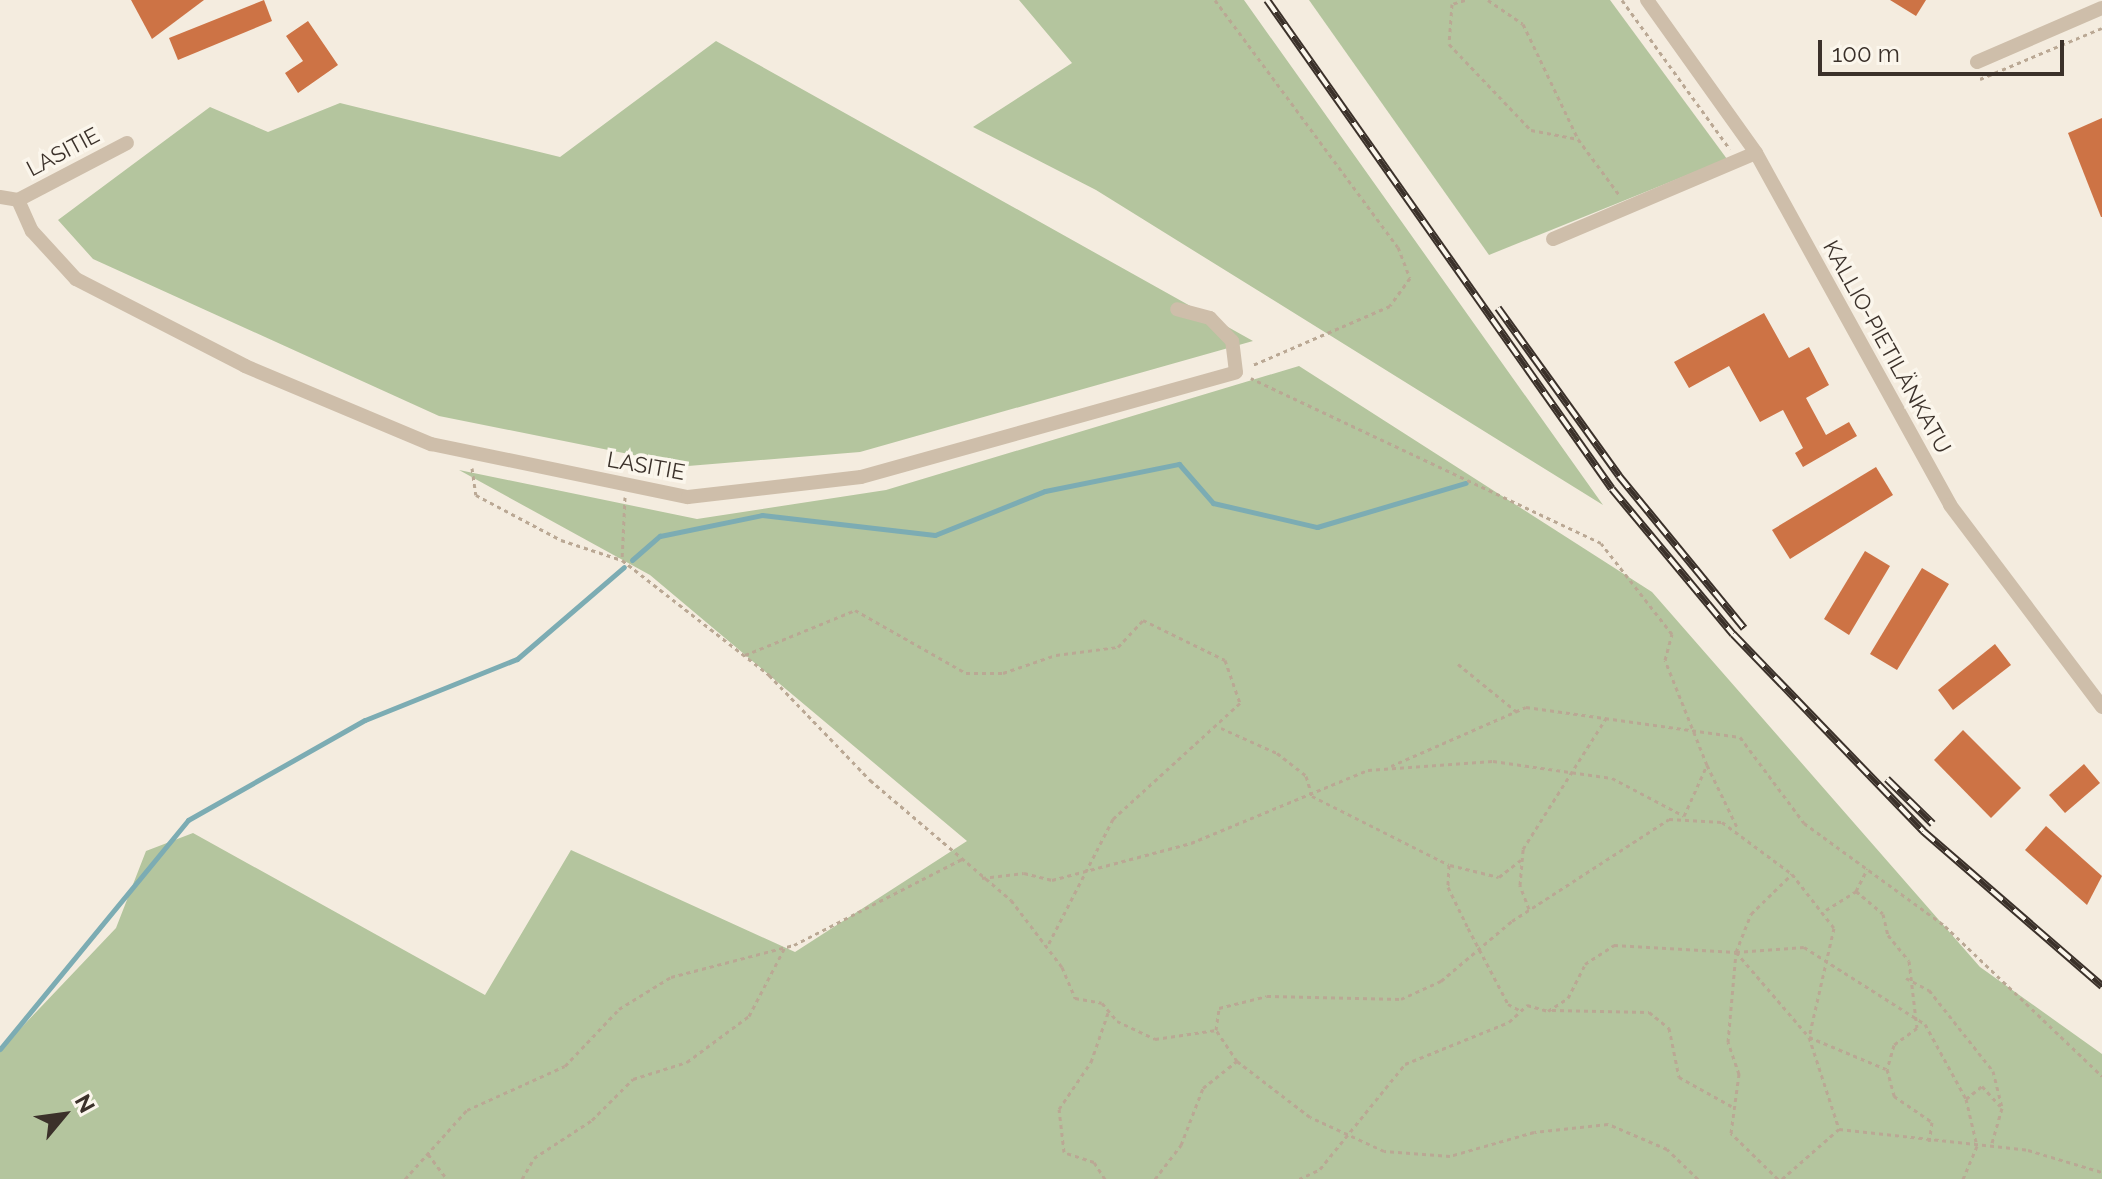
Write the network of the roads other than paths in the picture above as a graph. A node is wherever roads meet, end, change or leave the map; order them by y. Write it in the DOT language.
graph roads {
  1 [pos="1647,0"];
  2 [pos="2102,8"];
  3 [pos="1977,62"];
  4 [pos="127,143"];
  5 [pos="1756,153"];
  6 [pos="0,197"];
  7 [pos="18,200"];
  8 [pos="1553,239"];
  9 [pos="1177,309"];
  10 [pos="2102,707"];
  1 -- 5 [label="street, KALLIO-PIETILÄNKATU"];
  2 -- 3 [label="street"];
  4 -- 7 [label="street, LASITIE"];
  5 -- 8 [label="street"];
  5 -- 10 [label="street, KALLIO-PIETILÄNKATU"];
  6 -- 7 [label="street, LASITIE"];
  7 -- 9 [label="street, LASITIE"];
}
